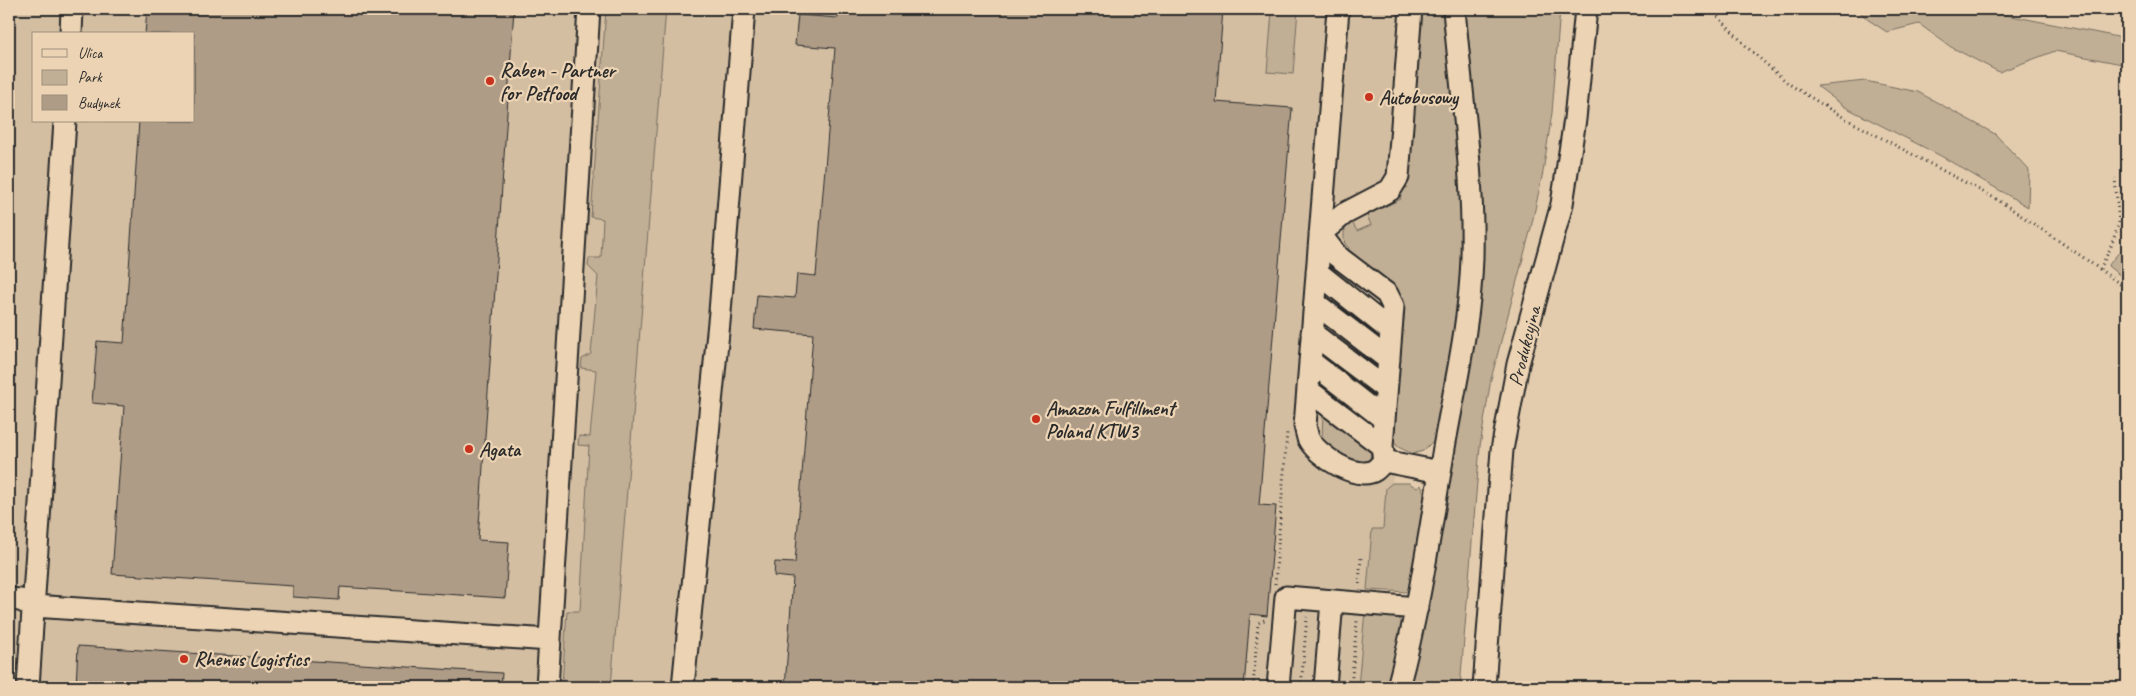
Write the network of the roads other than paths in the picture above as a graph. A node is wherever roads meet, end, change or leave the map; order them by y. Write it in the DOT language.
graph roads {
  1 [pos="72,9"];
  2 [pos="589,9"];
  3 [pos="744,9"];
  4 [pos="1338,9"];
  5 [pos="1411,9"];
  6 [pos="1454,9"];
  7 [pos="1586,9"];
  8 [pos="71,32"];
  9 [pos="65,122"];
  10 [pos="1320,234"];
  11 [pos="1317,272"];
  12 [pos="1315,303"];
  13 [pos="1391,331"];
  14 [pos="1312,333"];
  15 [pos="1310,360"];
  16 [pos="1389,360"];
  17 [pos="1386,389"];
  18 [pos="1307,400"];
  19 [pos="1384,419"];
  20 [pos="1383,454"];
  21 [pos="1440,472"];
  22 [pos="9,599"];
  23 [pos="1332,601"];
  24 [pos="33,606"];
  25 [pos="1417,608"];
  26 [pos="550,640"];
  27 [pos="28,687"];
  28 [pos="547,687"];
  29 [pos="683,687"];
  30 [pos="1278,687"];
  31 [pos="1325,687"];
  32 [pos="1398,687"];
  33 [pos="1484,687"];
  1 -- 8 [label="street"];
  2 -- 26 [label="street"];
  3 -- 29 [label="street"];
  4 -- 10 [label="street"];
  5 -- 10 [label="street"];
  6 -- 21 [label="street"];
  7 -- 33 [label="street, Produkcyjna"];
  9 -- 24 [label="street"];
  10 -- 11 [label="street"];
  10 -- 13 [label="street"];
  11 -- 12 [label="street"];
  11 -- 13 [label="street"];
  12 -- 14 [label="street"];
  12 -- 16 [label="street"];
  13 -- 16 [label="street"];
  14 -- 15 [label="street"];
  14 -- 17 [label="street"];
  15 -- 18 [label="street"];
  15 -- 19 [label="street"];
  16 -- 17 [label="street"];
  17 -- 19 [label="street"];
  18 -- 20 [label="street"];
  18 -- 20 [label="street"];
  19 -- 20 [label="street"];
  20 -- 21 [label="street"];
  21 -- 25 [label="street"];
  22 -- 24 [label="street"];
  23 -- 25 [label="street"];
  23 -- 30 [label="street"];
  23 -- 31 [label="street"];
  24 -- 26 [label="street"];
  24 -- 27 [label="street"];
  25 -- 32 [label="street"];
  26 -- 28 [label="street"];
}
